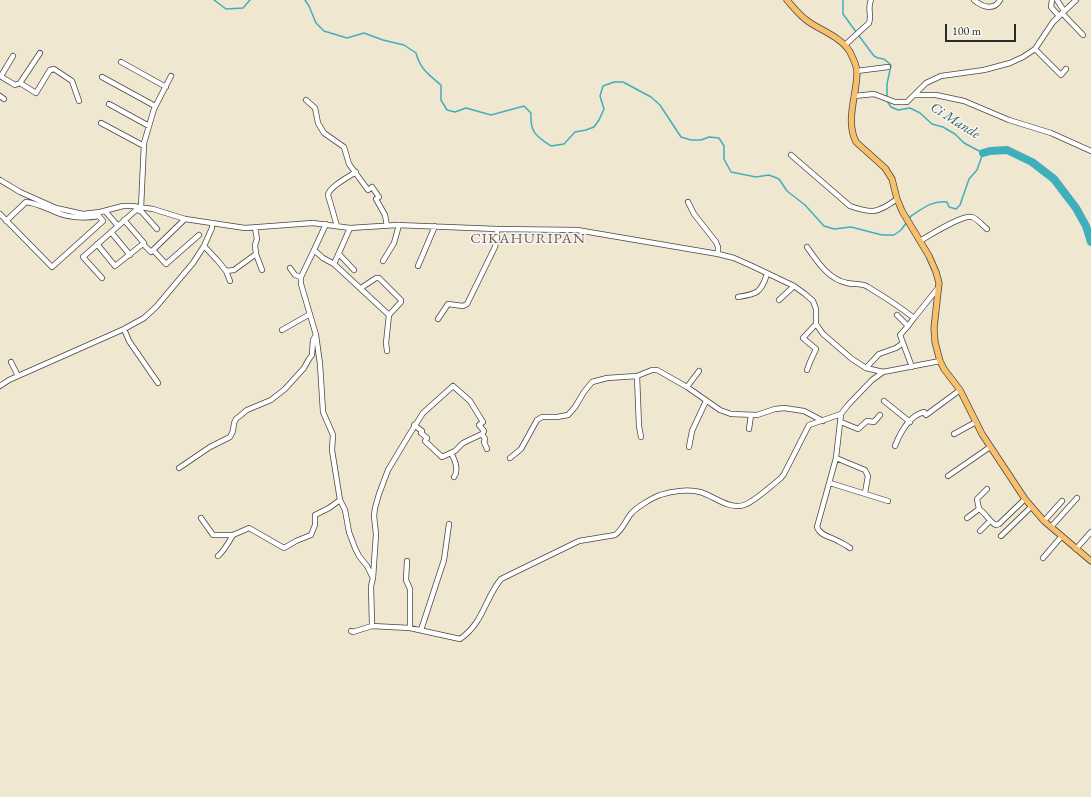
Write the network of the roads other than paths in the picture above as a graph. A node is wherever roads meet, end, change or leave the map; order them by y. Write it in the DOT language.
graph roads {
  1 [pos="787,0"];
  2 [pos="871,0"];
  3 [pos="974,0"];
  4 [pos="1000,0"];
  5 [pos="1052,0"];
  6 [pos="1057,0"];
  7 [pos="1076,0"];
  8 [pos="1062,13"];
  9 [pos="1083,35"];
  10 [pos="845,45"];
  11 [pos="1035,50"];
  12 [pos="40,53"];
  13 [pos="13,56"];
  14 [pos="121,62"];
  15 [pos="888,66"];
  16 [pos="1066,69"];
  17 [pos="857,71"];
  18 [pos="0,76"];
  19 [pos="171,76"];
  20 [pos="102,77"];
  21 [pos="20,82"];
  22 [pos="166,87"];
  23 [pos="915,94"];
  24 [pos="854,96"];
  25 [pos="306,100"];
  26 [pos="79,101"];
  27 [pos="109,104"];
  28 [pos="155,106"];
  29 [pos="101,123"];
  30 [pos="149,126"];
  31 [pos="144,146"];
  32 [pos="1091,151"];
  33 [pos="791,155"];
  34 [pos="356,172"];
  35 [pos="0,180"];
  36 [pos="897,199"];
  37 [pos="688,202"];
  38 [pos="141,208"];
  39 [pos="105,211"];
  40 [pos="0,214"];
  41 [pos="98,214"];
  42 [pos="185,219"];
  43 [pos="124,220"];
  44 [pos="6,221"];
  45 [pos="212,223"];
  46 [pos="326,224"];
  47 [pos="399,225"];
  48 [pos="118,226"];
  49 [pos="337,226"];
  50 [pos="387,226"];
  51 [pos="435,226"];
  52 [pos="255,228"];
  53 [pos="350,228"];
  54 [pos="157,229"];
  55 [pos="497,229"];
  56 [pos="988,229"];
  57 [pos="111,232"];
  58 [pos="199,235"];
  59 [pos="920,241"];
  60 [pos="97,244"];
  61 [pos="145,246"];
  62 [pos="204,246"];
  63 [pos="807,247"];
  64 [pos="153,250"];
  65 [pos="314,250"];
  66 [pos="130,254"];
  67 [pos="256,254"];
  68 [pos="339,254"];
  69 [pos="718,254"];
  70 [pos="383,261"];
  71 [pos="334,264"];
  72 [pos="418,266"];
  73 [pos="290,268"];
  74 [pos="262,270"];
  75 [pos="354,270"];
  76 [pos="226,271"];
  77 [pos="767,274"];
  78 [pos="301,277"];
  79 [pos="102,278"];
  80 [pos="230,281"];
  81 [pos="794,286"];
  82 [pos="360,288"];
  83 [pos="938,288"];
  84 [pos="738,297"];
  85 [pos="778,300"];
  86 [pos="310,314"];
  87 [pos="389,315"];
  88 [pos="897,315"];
  89 [pos="914,318"];
  90 [pos="438,320"];
  91 [pos="816,324"];
  92 [pos="908,326"];
  93 [pos="124,329"];
  94 [pos="282,330"];
  95 [pos="316,336"];
  96 [pos="903,343"];
  97 [pos="387,351"];
  98 [pos="940,361"];
  99 [pos="11,362"];
  100 [pos="912,367"];
  101 [pos="866,368"];
  102 [pos="807,370"];
  103 [pos="699,371"];
  104 [pos="883,372"];
  105 [pos="18,376"];
  106 [pos="637,376"];
  107 [pos="158,383"];
  108 [pos="0,386"];
  109 [pos="687,387"];
  110 [pos="960,390"];
  111 [pos="706,401"];
  112 [pos="884,401"];
  113 [pos="841,414"];
  114 [pos="751,415"];
  115 [pos="880,415"];
  116 [pos="823,420"];
  117 [pos="841,422"];
  118 [pos="910,422"];
  119 [pos="976,422"];
  120 [pos="414,425"];
  121 [pos="749,429"];
  122 [pos="482,434"];
  123 [pos="954,434"];
  124 [pos="641,438"];
  125 [pos="895,446"];
  126 [pos="689,447"];
  127 [pos="990,447"];
  128 [pos="487,449"];
  129 [pos="451,453"];
  130 [pos="510,458"];
  131 [pos="836,458"];
  132 [pos="179,468"];
  133 [pos="948,476"];
  134 [pos="454,477"];
  135 [pos="830,483"];
  136 [pos="988,488"];
  137 [pos="866,493"];
  138 [pos="1077,498"];
  139 [pos="1025,499"];
  140 [pos="340,500"];
  141 [pos="888,501"];
  142 [pos="1062,502"];
  143 [pos="1031,507"];
  144 [pos="979,509"];
  145 [pos="201,518"];
  146 [pos="968,518"];
  147 [pos="990,521"];
  148 [pos="1044,521"];
  149 [pos="449,524"];
  150 [pos="1051,527"];
  151 [pos="980,531"];
  152 [pos="1091,532"];
  153 [pos="233,535"];
  154 [pos="1002,536"];
  155 [pos="1061,537"];
  156 [pos="850,548"];
  157 [pos="1076,549"];
  158 [pos="218,556"];
  159 [pos="1043,558"];
  160 [pos="407,561"];
  161 [pos="1091,561"];
  162 [pos="373,578"];
  163 [pos="372,626"];
  164 [pos="410,628"];
  165 [pos="421,630"];
  166 [pos="352,631"];
  1 -- 10 [label="main road"];
  2 -- 10 [label="street"];
  3 -- 4 [label="street"];
  5 -- 8 [label="street"];
  6 -- 8 [label="street"];
  7 -- 8 [label="street"];
  8 -- 9 [label="street"];
  8 -- 11 [label="street"];
  10 -- 17 [label="main road"];
  11 -- 16 [label="street"];
  11 -- 23 [label="street"];
  12 -- 21 [label="street"];
  13 -- 18 [label="street"];
  14 -- 22 [label="street"];
  15 -- 17 [label="street"];
  17 -- 24 [label="main road"];
  18 -- 21 [label="street"];
  19 -- 22 [label="street"];
  20 -- 28 [label="street"];
  21 -- 26 [label="street"];
  22 -- 28 [label="street"];
  23 -- 24 [label="street"];
  23 -- 32 [label="street"];
  24 -- 36 [label="main road"];
  25 -- 34 [label="street"];
  27 -- 30 [label="street"];
  28 -- 30 [label="street"];
  29 -- 31 [label="street"];
  30 -- 31 [label="street"];
  31 -- 38 [label="street"];
  33 -- 36 [label="street"];
  34 -- 49 [label="street"];
  34 -- 50 [label="street"];
  35 -- 41 [label="street"];
  36 -- 59 [label="main road"];
  37 -- 69 [label="street"];
  38 -- 39 [label="street"];
  38 -- 42 [label="street"];
  39 -- 41 [label="street"];
  39 -- 48 [label="street"];
  40 -- 44 [label="street"];
  41 -- 44 [label="street"];
  41 -- 44 [label="street"];
  42 -- 45 [label="street"];
  42 -- 64 [label="street"];
  43 -- 48 [label="street"];
  43 -- 54 [label="street"];
  43 -- 66 [label="street"];
  45 -- 52 [label="street"];
  45 -- 62 [label="street"];
  46 -- 49 [label="street"];
  46 -- 52 [label="street"];
  46 -- 65 [label="street"];
  47 -- 50 [label="street"];
  47 -- 51 [label="street"];
  47 -- 70 [label="street"];
  48 -- 57 [label="street"];
  49 -- 53 [label="street"];
  50 -- 53 [label="street"];
  51 -- 55 [label="street"];
  51 -- 72 [label="street"];
  52 -- 67 [label="street"];
  53 -- 68 [label="street"];
  55 -- 69 [label="street"];
  55 -- 90 [label="street"];
  56 -- 59 [label="street"];
  57 -- 60 [label="street"];
  57 -- 66 [label="street"];
  58 -- 64 [label="street"];
  59 -- 83 [label="main road"];
  60 -- 66 [label="street"];
  60 -- 79 [label="street"];
  61 -- 64 [label="street"];
  62 -- 76 [label="street"];
  62 -- 93 [label="street"];
  63 -- 89 [label="street"];
  65 -- 71 [label="street"];
  65 -- 78 [label="street"];
  67 -- 74 [label="street"];
  67 -- 76 [label="street"];
  68 -- 71 [label="street"];
  68 -- 75 [label="street"];
  69 -- 77 [label="street"];
  71 -- 82 [label="street"];
  73 -- 78 [label="street"];
  76 -- 80 [label="street"];
  77 -- 81 [label="street"];
  77 -- 84 [label="street"];
  78 -- 86 [label="street"];
  81 -- 85 [label="street"];
  81 -- 91 [label="street"];
  82 -- 87 [label="street"];
  82 -- 87 [label="street"];
  83 -- 89 [label="street"];
  83 -- 98 [label="main road"];
  86 -- 94 [label="street"];
  86 -- 95 [label="street"];
  87 -- 97 [label="street"];
  88 -- 92 [label="street"];
  89 -- 92 [label="street"];
  91 -- 101 [label="street"];
  91 -- 102 [label="street"];
  92 -- 96 [label="street"];
  93 -- 105 [label="street"];
  93 -- 107 [label="street"];
  95 -- 132 [label="street"];
  95 -- 140 [label="street"];
  96 -- 100 [label="street"];
  96 -- 101 [label="street"];
  98 -- 100 [label="street"];
  98 -- 110 [label="main road"];
  99 -- 105 [label="street"];
  100 -- 104 [label="street"];
  101 -- 104 [label="street"];
  103 -- 109 [label="street"];
  104 -- 113 [label="street"];
  105 -- 108 [label="street"];
  106 -- 109 [label="street"];
  106 -- 124 [label="street"];
  106 -- 130 [label="street"];
  109 -- 111 [label="street"];
  110 -- 118 [label="street"];
  110 -- 119 [label="main road"];
  111 -- 114 [label="street"];
  111 -- 126 [label="street"];
  112 -- 118 [label="street"];
  113 -- 116 [label="street"];
  113 -- 117 [label="street"];
  114 -- 116 [label="street"];
  114 -- 121 [label="street"];
  115 -- 117 [label="street"];
  116 -- 165 [label="street"];
  117 -- 131 [label="street"];
  118 -- 125 [label="street"];
  119 -- 123 [label="street"];
  119 -- 127 [label="main road"];
  120 -- 122 [label="street"];
  120 -- 129 [label="street"];
  120 -- 162 [label="street"];
  122 -- 128 [label="street"];
  122 -- 129 [label="street"];
  127 -- 133 [label="street"];
  127 -- 139 [label="main road"];
  129 -- 134 [label="street"];
  131 -- 135 [label="street"];
  131 -- 137 [label="street"];
  135 -- 137 [label="street"];
  135 -- 156 [label="street"];
  136 -- 144 [label="street"];
  137 -- 141 [label="street"];
  138 -- 150 [label="street"];
  139 -- 143 [label="main road"];
  139 -- 147 [label="street"];
  140 -- 153 [label="street"];
  140 -- 162 [label="street"];
  142 -- 148 [label="street"];
  143 -- 148 [label="main road"];
  143 -- 154 [label="street"];
  144 -- 146 [label="street"];
  144 -- 147 [label="street"];
  145 -- 153 [label="street"];
  147 -- 151 [label="street"];
  148 -- 150 [label="main road"];
  149 -- 165 [label="street"];
  150 -- 155 [label="main road"];
  152 -- 157 [label="street"];
  153 -- 158 [label="street"];
  155 -- 157 [label="main road"];
  155 -- 159 [label="street"];
  157 -- 161 [label="main road"];
  160 -- 164 [label="street"];
  162 -- 163 [label="street"];
  163 -- 164 [label="street"];
  163 -- 166 [label="street"];
  164 -- 165 [label="street"];
}
